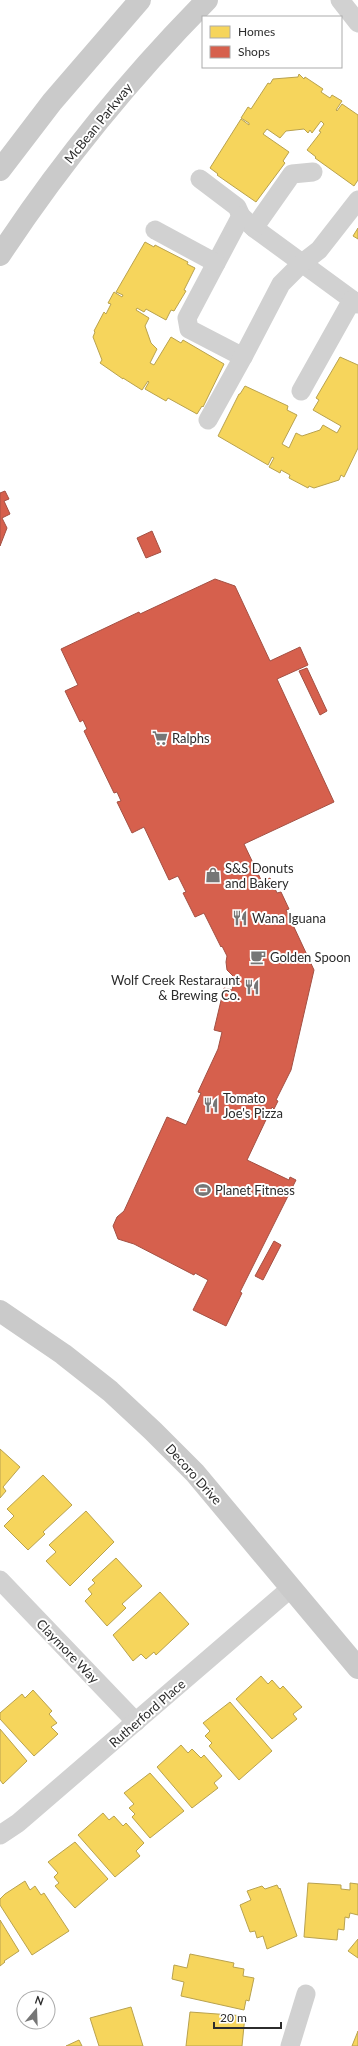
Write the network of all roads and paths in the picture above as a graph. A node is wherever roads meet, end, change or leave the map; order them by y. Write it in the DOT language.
graph roads {
  1 [pos="140,0"];
  2 [pos="207,0"];
  3 [pos="340,0"];
  4 [pos="358,23"];
  5 [pos="0,170"];
  6 [pos="313,172"];
  7 [pos="200,179"];
  8 [pos="358,200"];
  9 [pos="247,222"];
  10 [pos="156,230"];
  11 [pos="0,255"];
  12 [pos="216,263"];
  13 [pos="301,264"];
  14 [pos="355,302"];
  15 [pos="243,357"];
  16 [pos="301,391"];
  17 [pos="208,420"];
  18 [pos="0,1311"];
  19 [pos="0,1580"];
  20 [pos="291,1588"];
  21 [pos="358,1668"];
  22 [pos="136,1722"];
  23 [pos="0,1835"];
  24 [pos="306,1994"];
  25 [pos="290,2046"];
  1 -- 5 [label="main road"];
  2 -- 11 [label="main road, McBean Parkway"];
  3 -- 4 [label="street"];
  6 -- 9 [label="street"];
  7 -- 9 [label="street"];
  8 -- 13 [label="street"];
  9 -- 12 [label="street"];
  9 -- 13 [label="street"];
  10 -- 12 [label="street"];
  12 -- 15 [label="street"];
  13 -- 14 [label="street"];
  13 -- 15 [label="street"];
  14 -- 16 [label="street"];
  15 -- 17 [label="street"];
  18 -- 20 [label="main road, Decoro Drive"];
  19 -- 22 [label="street, Claymore Way"];
  20 -- 21 [label="main road, Decoro Drive"];
  20 -- 22 [label="street, Rutherford Place"];
  22 -- 23 [label="street, Rutherford Place"];
  24 -- 25 [label="street"];
}
